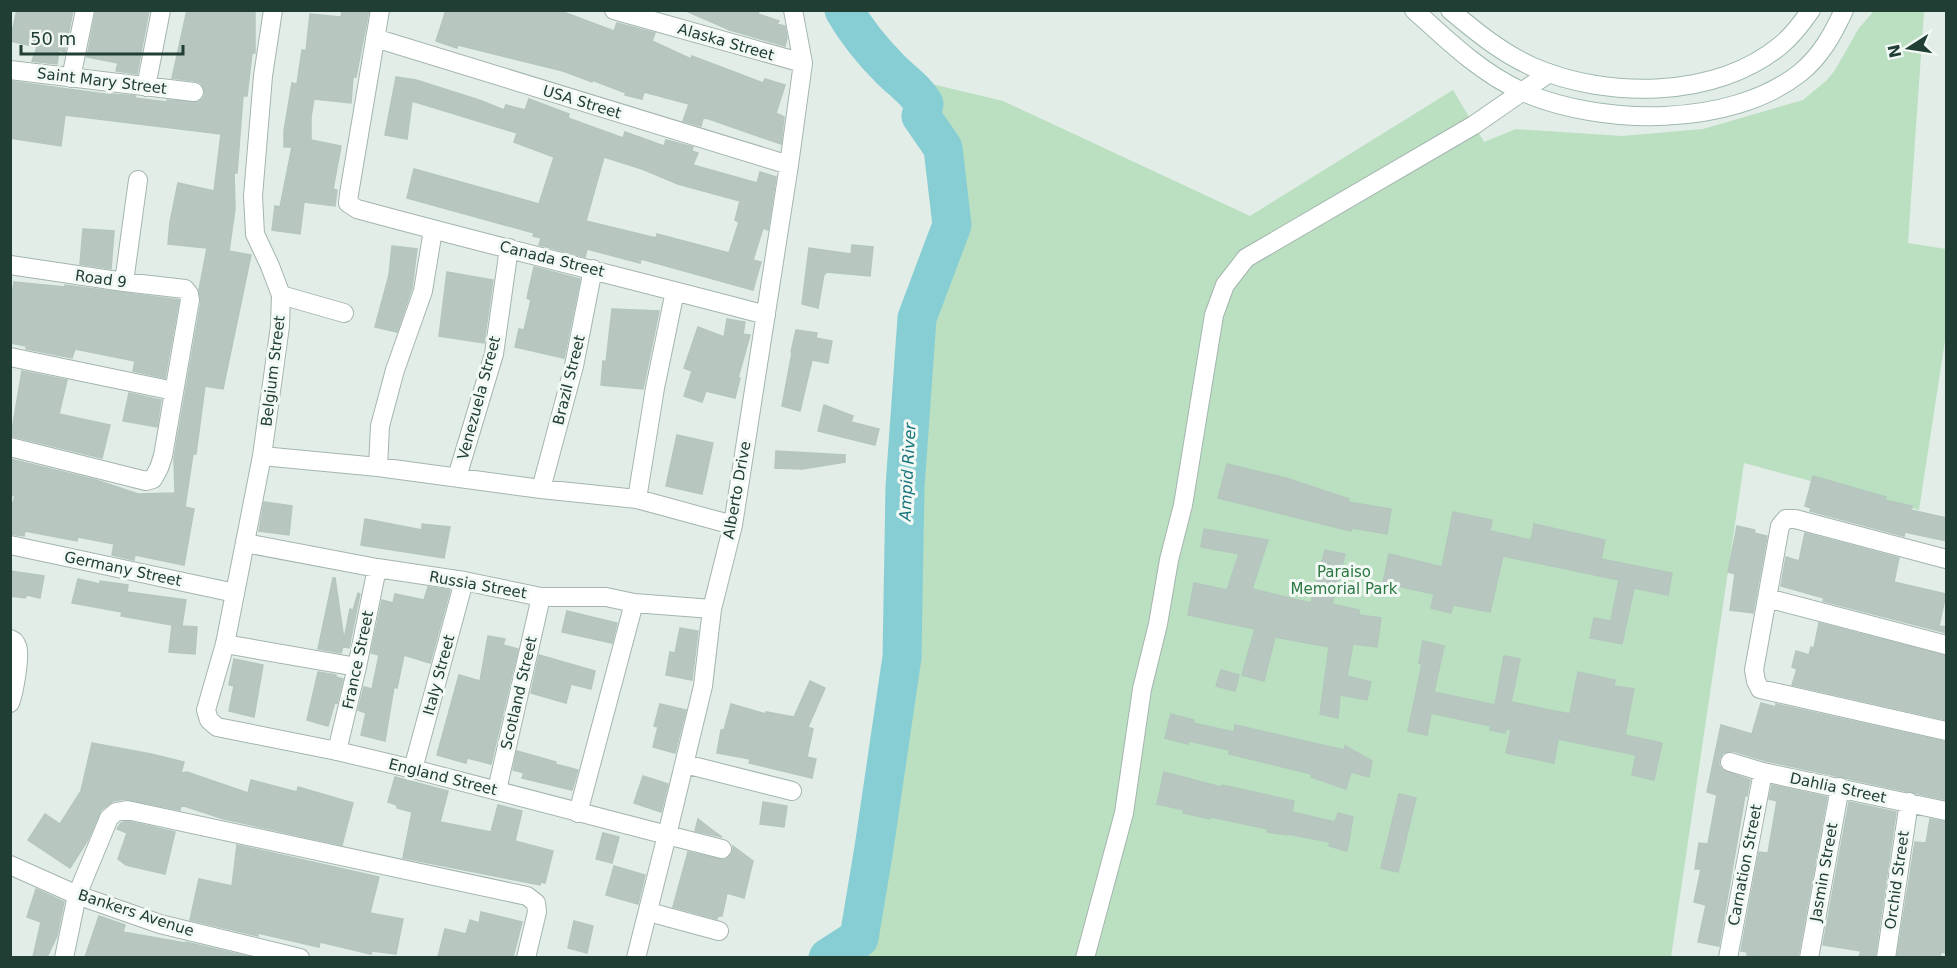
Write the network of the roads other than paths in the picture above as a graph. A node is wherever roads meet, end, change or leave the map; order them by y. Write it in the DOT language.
graph roads {
  1 [pos="85,10"];
  2 [pos="161,10"];
  3 [pos="273,10"];
  4 [pos="380,10"];
  5 [pos="614,10"];
  6 [pos="793,10"];
  7 [pos="1413,10"];
  8 [pos="1450,10"];
  9 [pos="1811,10"];
  10 [pos="1844,10"];
  11 [pos="375,38"];
  12 [pos="803,63"];
  13 [pos="10,70"];
  14 [pos="1549,73"];
  15 [pos="71,78"];
  16 [pos="146,87"];
  17 [pos="194,92"];
  18 [pos="1523,92"];
  19 [pos="789,165"];
  20 [pos="138,180"];
  21 [pos="433,230"];
  22 [pos="509,248"];
  23 [pos="10,265"];
  24 [pos="593,269"];
  25 [pos="124,282"];
  26 [pos="675,291"];
  27 [pos="281,295"];
  28 [pos="344,313"];
  29 [pos="766,315"];
  30 [pos="10,357"];
  31 [pos="174,391"];
  32 [pos="10,447"];
  33 [pos="262,456"];
  34 [pos="378,467"];
  35 [pos="457,477"];
  36 [pos="541,489"];
  37 [pos="637,499"];
  38 [pos="733,525"];
  39 [pos="245,543"];
  40 [pos="10,545"];
  41 [pos="1947,558"];
  42 [pos="377,568"];
  43 [pos="464,581"];
  44 [pos="235,593"];
  45 [pos="542,597"];
  46 [pos="1767,598"];
  47 [pos="634,603"];
  48 [pos="712,609"];
  49 [pos="10,639"];
  50 [pos="225,644"];
  51 [pos="1947,645"];
  52 [pos="357,668"];
  53 [pos="10,703"];
  54 [pos="217,727"];
  55 [pos="1947,731"];
  56 [pos="338,751"];
  57 [pos="1730,762"];
  58 [pos="686,764"];
  59 [pos="413,769"];
  60 [pos="1763,772"];
  61 [pos="1840,787"];
  62 [pos="497,790"];
  63 [pos="792,791"];
  64 [pos="1909,802"];
  65 [pos="1947,810"];
  66 [pos="578,813"];
  67 [pos="668,835"];
  68 [pos="722,849"];
  69 [pos="10,865"];
  70 [pos="77,895"];
  71 [pos="648,912"];
  72 [pos="719,931"];
  73 [pos="64,957"];
  74 [pos="300,957"];
  75 [pos="526,957"];
  76 [pos="636,957"];
  77 [pos="1085,957"];
  78 [pos="1728,957"];
  79 [pos="1809,957"];
  80 [pos="1886,957"];
  1 -- 15 [label="street"];
  2 -- 16 [label="street"];
  3 -- 27 [label="street, Belgium Street"];
  4 -- 11 [label="street"];
  5 -- 12 [label="street, Alaska Street"];
  6 -- 12 [label="street, Alberto Drive"];
  7 -- 18 [label="street"];
  8 -- 14 [label="street"];
  9 -- 14 [label="street"];
  10 -- 18 [label="street"];
  11 -- 19 [label="street, USA Street"];
  11 -- 21 [label="street, Canada Street"];
  12 -- 19 [label="street, Alberto Drive"];
  13 -- 15 [label="street, Saint Mary Street"];
  14 -- 18 [label="street"];
  15 -- 16 [label="street, Saint Mary Street"];
  16 -- 17 [label="street, Saint Mary Street"];
  18 -- 77 [label="street"];
  19 -- 29 [label="street, Alberto Drive"];
  20 -- 25 [label="street"];
  21 -- 22 [label="street, Canada Street"];
  21 -- 34 [label="street"];
  22 -- 24 [label="street, Canada Street"];
  22 -- 35 [label="street, Venezuela Street"];
  23 -- 25 [label="street, Road 9"];
  24 -- 26 [label="street, Canada Street"];
  24 -- 36 [label="street, Brazil Street"];
  25 -- 31 [label="street, Road 9"];
  26 -- 29 [label="street, Canada Street"];
  26 -- 37 [label="street"];
  27 -- 28 [label="street"];
  27 -- 33 [label="street, Belgium Street"];
  29 -- 38 [label="street, Alberto Drive"];
  30 -- 31 [label="street"];
  31 -- 32 [label="street"];
  33 -- 34 [label="street"];
  33 -- 39 [label="street, Belgium Street"];
  34 -- 35 [label="street"];
  35 -- 36 [label="street"];
  36 -- 37 [label="street"];
  37 -- 38 [label="street"];
  38 -- 48 [label="street, Alberto Drive"];
  39 -- 42 [label="street, Russia Street"];
  39 -- 44 [label="street, Belgium Street"];
  40 -- 44 [label="street, Germany Street"];
  41 -- 46 [label="street"];
  42 -- 43 [label="street, Russia Street"];
  42 -- 52 [label="street, France Street"];
  43 -- 45 [label="street, Russia Street"];
  43 -- 59 [label="street, Italy Street"];
  44 -- 50 [label="street, Belgium Street"];
  45 -- 47 [label="street, Russia Street"];
  45 -- 62 [label="street, Scotland Street"];
  46 -- 51 [label="street"];
  46 -- 55 [label="street"];
  47 -- 48 [label="street, Russia Street"];
  47 -- 66 [label="street"];
  48 -- 58 [label="street, Alberto Drive"];
  49 -- 53 [label="street"];
  50 -- 52 [label="street"];
  50 -- 54 [label="street, Belgium Street"];
  52 -- 56 [label="street, France Street"];
  54 -- 56 [label="street, England Street"];
  56 -- 59 [label="street, England Street"];
  57 -- 60 [label="street, Dahlia Street"];
  58 -- 63 [label="street"];
  58 -- 67 [label="street, Alberto Drive"];
  59 -- 62 [label="street, England Street"];
  60 -- 61 [label="street, Dahlia Street"];
  60 -- 78 [label="street, Carnation Street"];
  61 -- 64 [label="street, Dahlia Street"];
  61 -- 79 [label="street, Jasmin Street"];
  62 -- 66 [label="street, England Street"];
  64 -- 65 [label="street, Dahlia Street"];
  64 -- 80 [label="street, Orchid Street"];
  66 -- 67 [label="street, England Street"];
  67 -- 68 [label="street, England Street"];
  67 -- 71 [label="street, Alberto Drive"];
  69 -- 70 [label="street, Bankers Avenue"];
  70 -- 73 [label="street"];
  70 -- 74 [label="street, Bankers Avenue"];
  70 -- 75 [label="street"];
  71 -- 72 [label="street"];
  71 -- 76 [label="street, Alberto Drive"];
}
